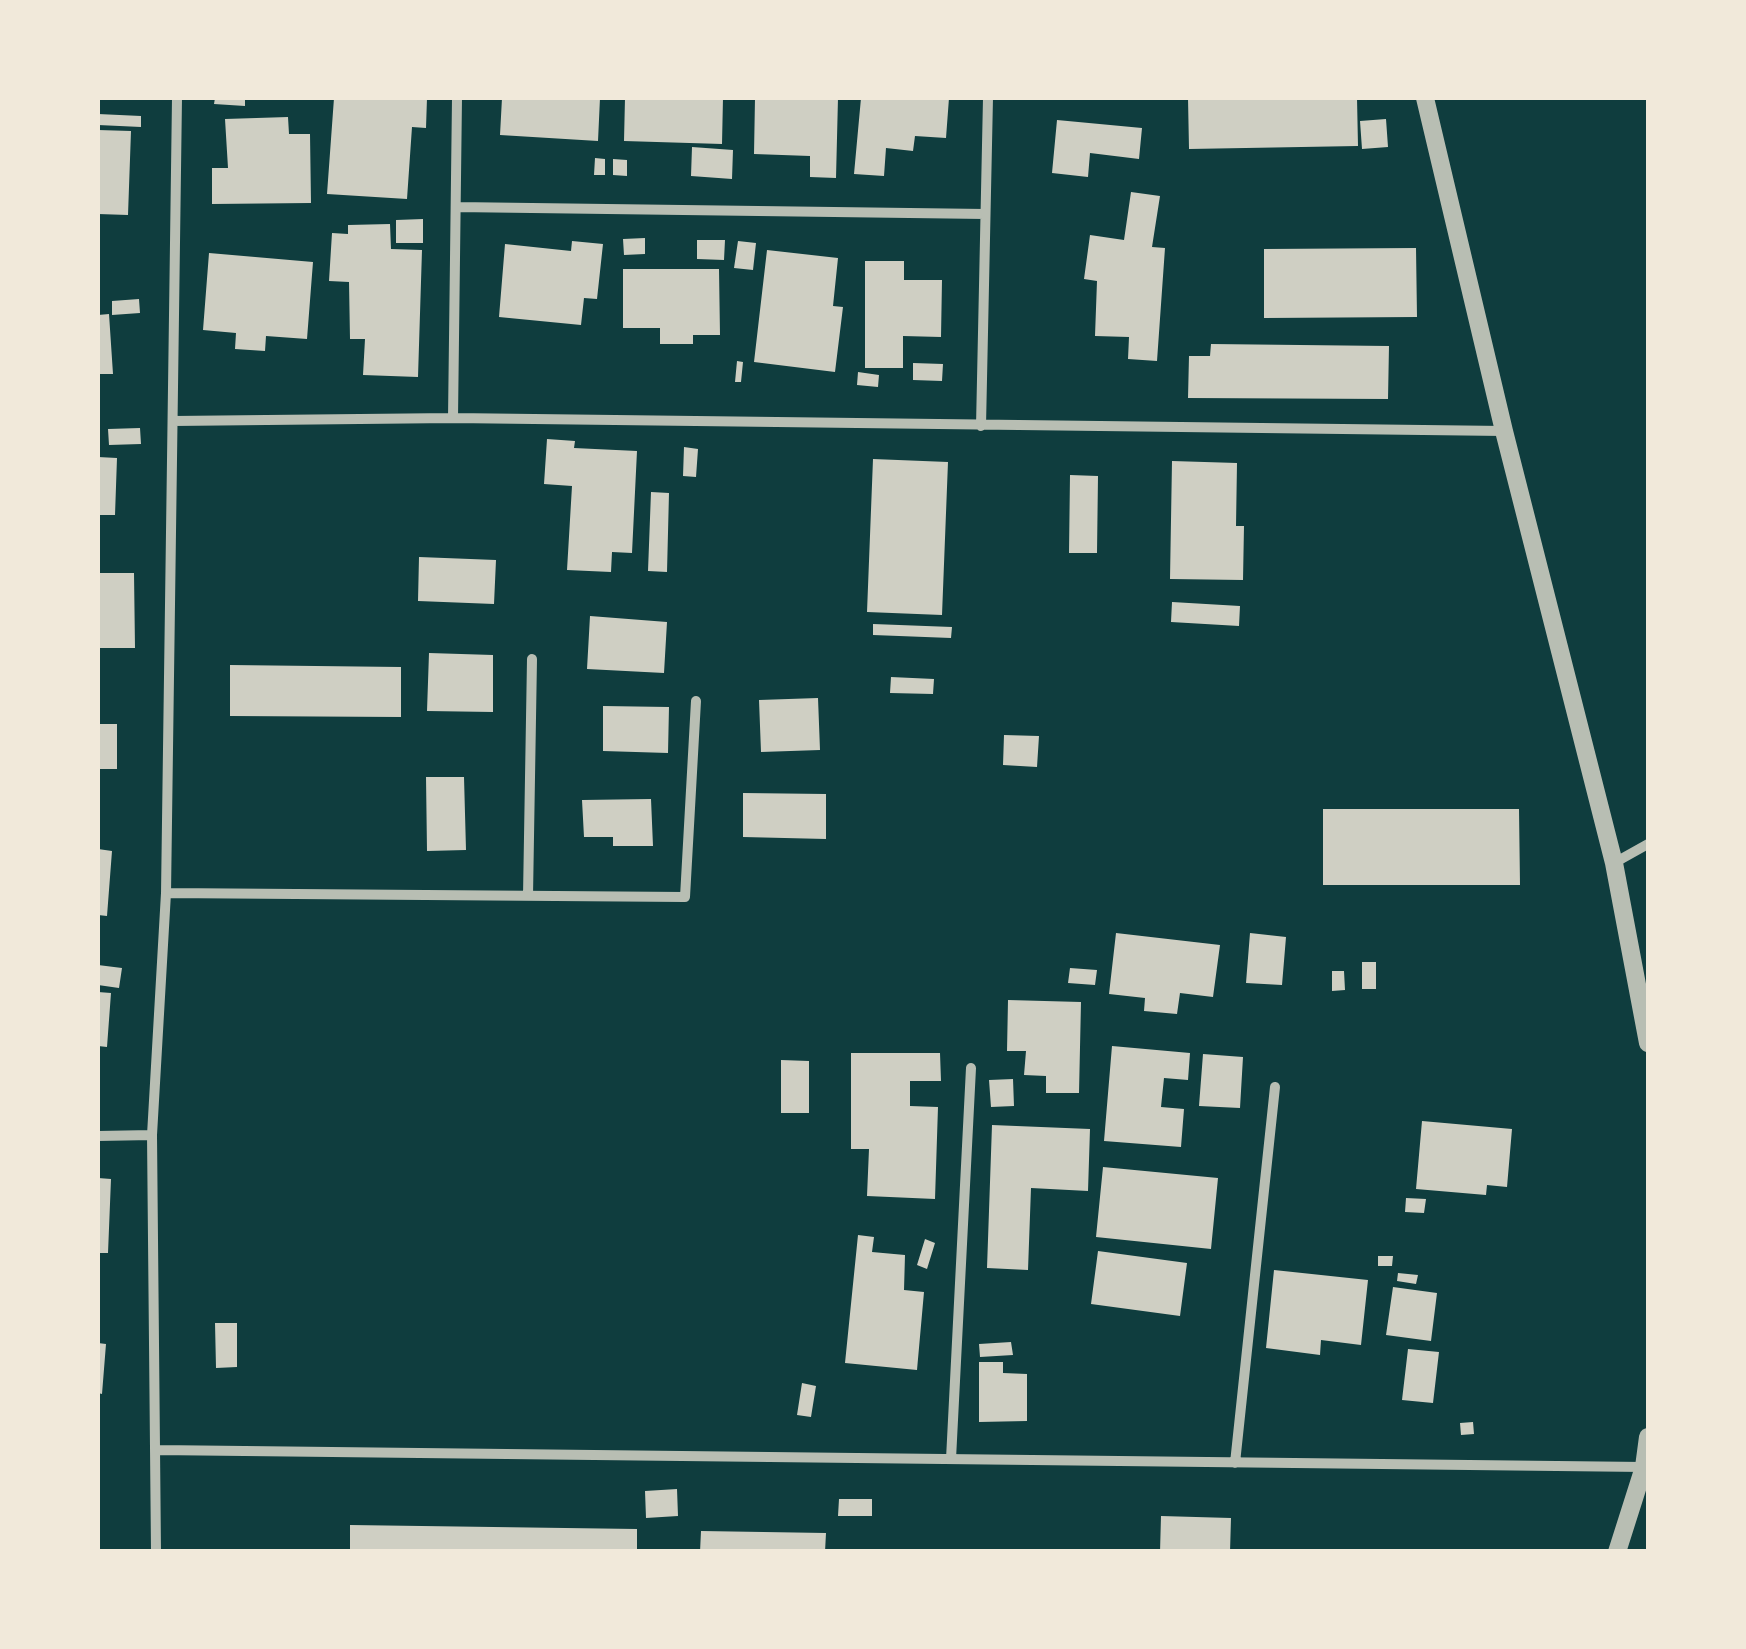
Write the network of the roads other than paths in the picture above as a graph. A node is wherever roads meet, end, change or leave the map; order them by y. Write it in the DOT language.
graph roads {
  1 [pos="177,98"];
  2 [pos="457,98"];
  3 [pos="988,98"];
  4 [pos="1425,98"];
  5 [pos="456,206"];
  6 [pos="985,214"];
  7 [pos="453,418"];
  8 [pos="173,421"];
  9 [pos="980,426"];
  10 [pos="1504,430"];
  11 [pos="532,659"];
  12 [pos="696,701"];
  13 [pos="1648,844"];
  14 [pos="1614,863"];
  15 [pos="166,893"];
  16 [pos="528,896"];
  17 [pos="1648,1044"];
  18 [pos="971,1068"];
  19 [pos="1275,1088"];
  20 [pos="152,1135"];
  21 [pos="98,1136"];
  22 [pos="1648,1437"];
  23 [pos="157,1450"];
  24 [pos="950,1460"];
  25 [pos="1234,1463"];
  26 [pos="1644,1467"];
  27 [pos="156,1552"];
  28 [pos="1617,1552"];
  1 -- 8 [label="street"];
  2 -- 5 [label="street"];
  3 -- 6 [label="street"];
  4 -- 10 [label="street"];
  5 -- 6 [label="street"];
  5 -- 7 [label="street"];
  6 -- 9 [label="street"];
  7 -- 8 [label="street"];
  7 -- 9 [label="street"];
  8 -- 15 [label="street"];
  9 -- 10 [label="street"];
  10 -- 14 [label="street"];
  11 -- 16 [label="street"];
  12 -- 16 [label="street"];
  13 -- 14 [label="street"];
  14 -- 17 [label="street"];
  15 -- 16 [label="street"];
  15 -- 20 [label="street"];
  18 -- 24 [label="street"];
  19 -- 25 [label="street"];
  20 -- 21 [label="street"];
  20 -- 23 [label="street"];
  22 -- 26 [label="street"];
  23 -- 24 [label="street"];
  23 -- 27 [label="street"];
  24 -- 25 [label="street"];
  25 -- 26 [label="street"];
  26 -- 28 [label="street"];
}
